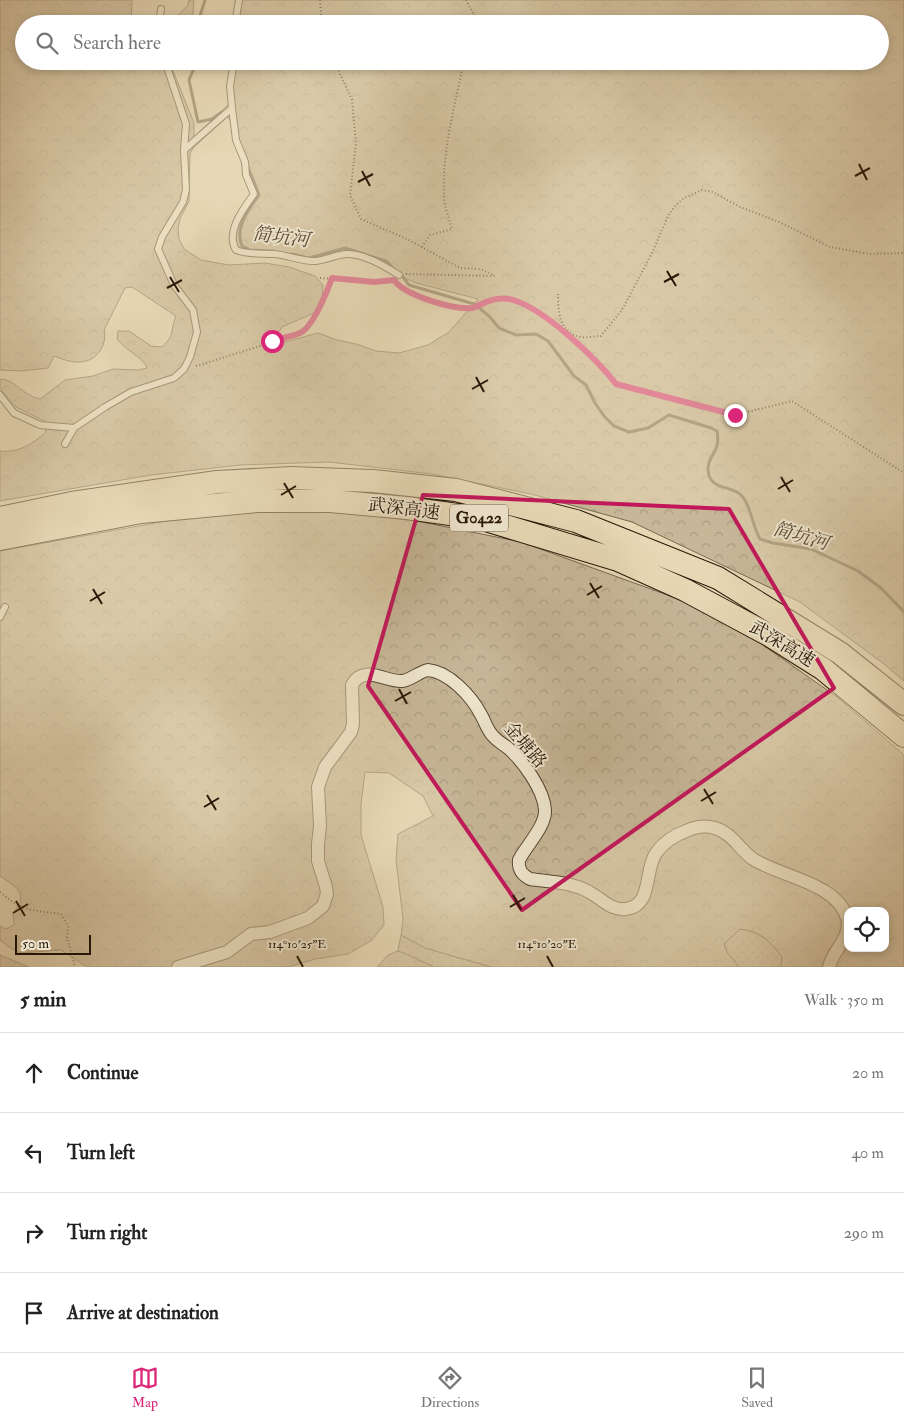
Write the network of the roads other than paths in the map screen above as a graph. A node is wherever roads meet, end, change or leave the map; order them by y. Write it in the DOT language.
graph roads {
  1 [pos="239,0"];
  2 [pos="161,9"];
  3 [pos="160,15"];
  4 [pos="237,15"];
  5 [pos="168,70"];
  6 [pos="233,70"];
  7 [pos="232,108"];
  8 [pos="184,150"];
  9 [pos="399,275"];
  10 [pos="0,396"];
  11 [pos="74,428"];
  12 [pos="65,444"];
  13 [pos="0,518"];
  14 [pos="0,539"];
  15 [pos="5,607"];
  16 [pos="0,617"];
  17 [pos="904,704"];
  18 [pos="904,736"];
  19 [pos="178,967"];
  20 [pos="830,967"];
  1 -- 4 [label="lane"];
  2 -- 3 [label="lane"];
  5 -- 8 [label="lane"];
  6 -- 7 [label="lane"];
  7 -- 8 [label="lane"];
  7 -- 9 [label="lane"];
  8 -- 11 [label="lane"];
  10 -- 11 [label="lane"];
  11 -- 12 [label="lane"];
  13 -- 17 [label="highway, 武深高速 / G0422"];
  14 -- 18 [label="highway, 武深高速 / G0422"];
  15 -- 16 [label="lane"];
  19 -- 20 [label="street, 金塘路"];
}
